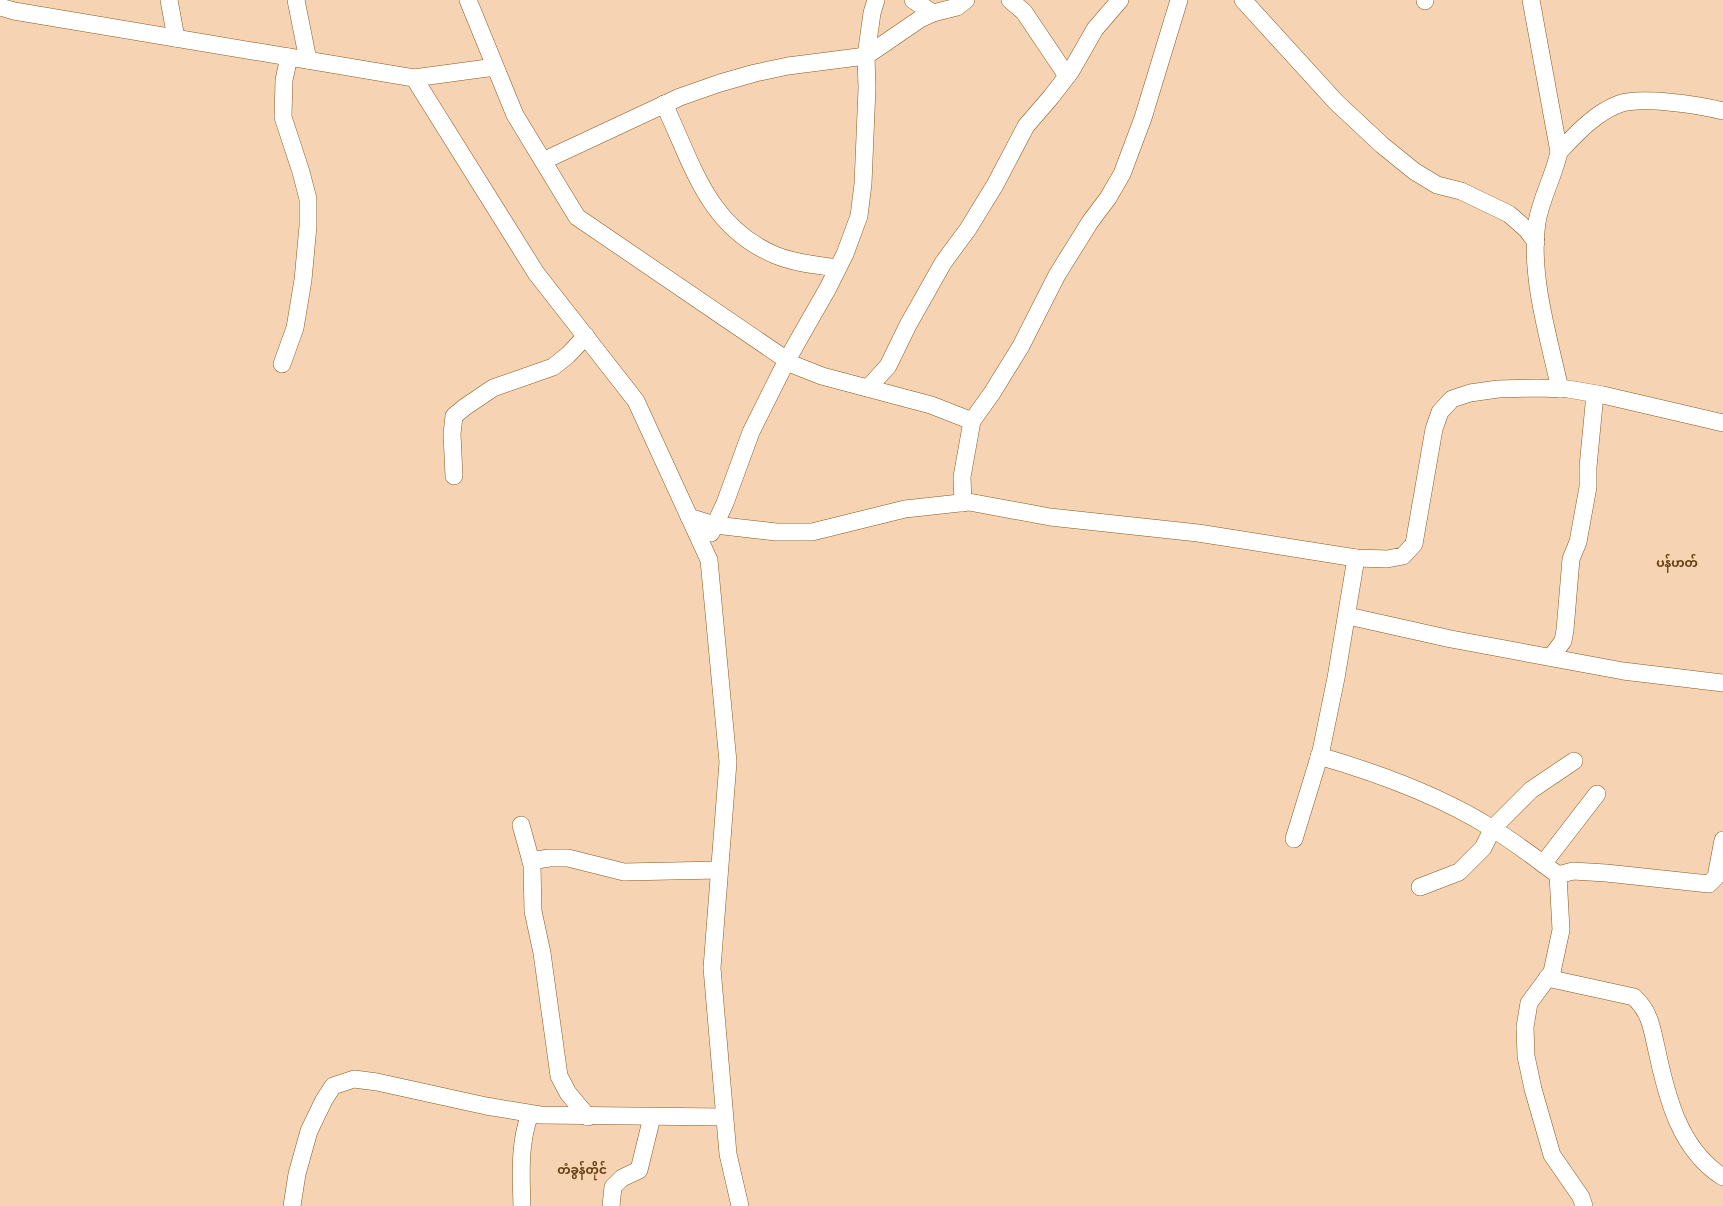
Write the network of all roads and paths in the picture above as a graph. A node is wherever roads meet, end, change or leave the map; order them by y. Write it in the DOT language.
graph roads {
  1 [pos="169,0"];
  2 [pos="296,0"];
  3 [pos="468,0"];
  4 [pos="876,0"];
  5 [pos="913,0"];
  6 [pos="966,0"];
  7 [pos="1010,0"];
  8 [pos="1120,0"];
  9 [pos="1179,0"];
  10 [pos="1243,0"];
  11 [pos="1531,0"];
  12 [pos="0,7"];
  13 [pos="933,13"];
  14 [pos="176,38"];
  15 [pos="866,56"];
  16 [pos="290,57"];
  17 [pos="308,60"];
  18 [pos="495,67"];
  19 [pos="1067,76"];
  20 [pos="414,78"];
  21 [pos="664,104"];
  22 [pos="1723,111"];
  23 [pos="1559,152"];
  24 [pos="543,161"];
  25 [pos="1536,242"];
  26 [pos="837,268"];
  27 [pos="586,336"];
  28 [pos="787,360"];
  29 [pos="282,364"];
  30 [pos="868,388"];
  31 [pos="1560,389"];
  32 [pos="1595,394"];
  33 [pos="972,421"];
  34 [pos="1723,423"];
  35 [pos="454,476"];
  36 [pos="963,503"];
  37 [pos="689,517"];
  38 [pos="715,524"];
  39 [pos="704,549"];
  40 [pos="1356,558"];
  41 [pos="1348,616"];
  42 [pos="1551,657"];
  43 [pos="1723,683"];
  44 [pos="1319,756"];
  45 [pos="1574,761"];
  46 [pos="1597,794"];
  47 [pos="521,825"];
  48 [pos="1493,828"];
  49 [pos="1294,839"];
  50 [pos="1723,840"];
  51 [pos="531,861"];
  52 [pos="1543,864"];
  53 [pos="720,870"];
  54 [pos="1558,874"];
  55 [pos="1420,887"];
  56 [pos="1547,978"];
  57 [pos="530,1114"];
  58 [pos="652,1116"];
  59 [pos="588,1117"];
  60 [pos="724,1117"];
  61 [pos="1723,1177"];
  62 [pos="292,1206"];
  63 [pos="522,1206"];
  64 [pos="611,1206"];
  65 [pos="740,1206"];
  66 [pos="1584,1206"];
  1 -- 14 [label="street"];
  2 -- 17 [label="street"];
  3 -- 18 [label="street"];
  4 -- 15 [label="street"];
  5 -- 13 [label="street"];
  6 -- 13 [label="street"];
  7 -- 19 [label="street"];
  8 -- 19 [label="street"];
  9 -- 33 [label="street"];
  10 -- 25 [label="street"];
  11 -- 23 [label="street"];
  12 -- 14 [label="street"];
  13 -- 15 [label="street"];
  14 -- 16 [label="street"];
  15 -- 21 [label="street"];
  15 -- 26 [label="street"];
  16 -- 17 [label="street"];
  16 -- 29 [label="street"];
  17 -- 20 [label="street"];
  18 -- 20 [label="street"];
  18 -- 24 [label="street"];
  19 -- 30 [label="street"];
  20 -- 27 [label="street"];
  21 -- 24 [label="street"];
  21 -- 26 [label="street"];
  22 -- 23 [label="street"];
  23 -- 25 [label="street"];
  24 -- 28 [label="street"];
  25 -- 31 [label="street"];
  26 -- 28 [label="street"];
  27 -- 35 [label="street"];
  27 -- 37 [label="street"];
  28 -- 30 [label="street"];
  28 -- 38 [label="street"];
  30 -- 33 [label="street"];
  31 -- 32 [label="street"];
  31 -- 40 [label="street"];
  32 -- 34 [label="street"];
  32 -- 42 [label="street"];
  33 -- 36 [label="street"];
  36 -- 38 [label="street"];
  36 -- 40 [label="street"];
  37 -- 38 [label="street"];
  37 -- 39 [label="street"];
  38 -- 39 [label="street"];
  39 -- 53 [label="street"];
  40 -- 41 [label="street"];
  41 -- 42 [label="street"];
  41 -- 44 [label="street"];
  42 -- 43 [label="street"];
  44 -- 48 [label="street"];
  44 -- 49 [label="street"];
  45 -- 48 [label="street"];
  46 -- 52 [label="street"];
  47 -- 51 [label="street"];
  48 -- 52 [label="street"];
  48 -- 55 [label="street"];
  50 -- 54 [label="street"];
  51 -- 53 [label="street"];
  51 -- 59 [label="street"];
  52 -- 54 [label="street"];
  53 -- 60 [label="street"];
  54 -- 56 [label="street"];
  56 -- 61 [label="street"];
  56 -- 66 [label="street"];
  57 -- 59 [label="street"];
  57 -- 62 [label="street"];
  57 -- 63 [label="street"];
  58 -- 59 [label="street"];
  58 -- 60 [label="street"];
  58 -- 64 [label="street"];
  60 -- 65 [label="street"];
}
